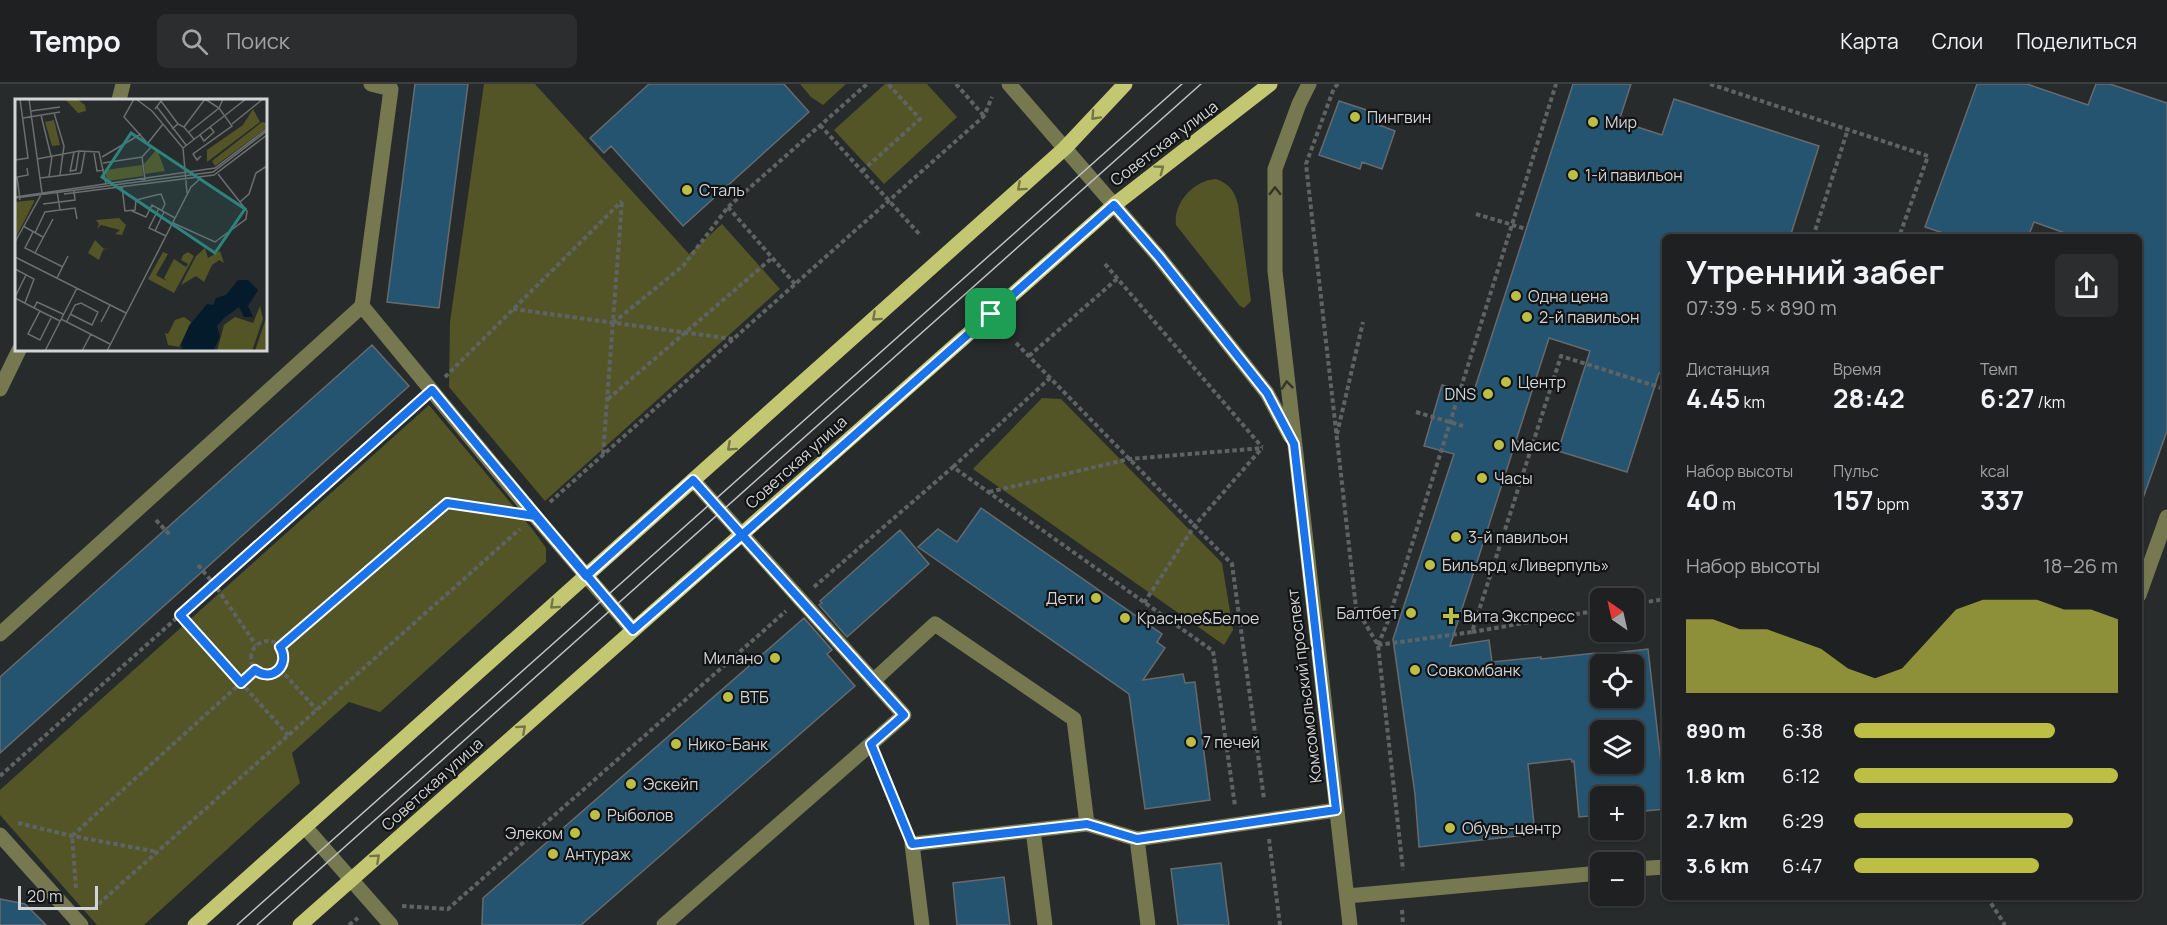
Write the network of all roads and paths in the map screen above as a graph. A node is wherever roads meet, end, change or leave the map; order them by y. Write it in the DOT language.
graph roads {
  1 [pos="123,84"];
  2 [pos="371,84"];
  3 [pos="867,84"];
  4 [pos="888,84"];
  5 [pos="956,84"];
  6 [pos="1125,84"];
  7 [pos="1270,84"];
  8 [pos="1310,84"];
  9 [pos="1338,84"];
  10 [pos="1556,84"];
  11 [pos="1710,84"];
  12 [pos="1002,87"];
  13 [pos="119,99"];
  14 [pos="820,125"];
  15 [pos="1848,129"];
  16 [pos="1065,148"];
  17 [pos="862,171"];
  18 [pos="1114,205"];
  19 [pos="728,207"];
  20 [pos="1476,214"];
  21 [pos="1512,225"];
  22 [pos="1526,230"];
  23 [pos="1815,234"];
  24 [pos="1900,234"];
  25 [pos="921,236"];
  26 [pos="772,258"];
  27 [pos="1105,264"];
  28 [pos="1118,278"];
  29 [pos="795,284"];
  30 [pos="362,306"];
  31 [pos="513,309"];
  32 [pos="1363,322"];
  33 [pos="613,323"];
  34 [pos="687,333"];
  35 [pos="733,339"];
  36 [pos="1016,343"];
  37 [pos="19,351"];
  38 [pos="1029,356"];
  39 [pos="1050,378"];
  40 [pos="1662,388"];
  41 [pos="0,389"];
  42 [pos="432,390"];
  43 [pos="608,400"];
  44 [pos="1416,412"];
  45 [pos="1450,422"];
  46 [pos="1463,426"];
  47 [pos="1336,438"];
  48 [pos="1516,442"];
  49 [pos="1294,444"];
  50 [pos="1532,447"];
  51 [pos="1263,448"];
  52 [pos="603,455"];
  53 [pos="1129,459"];
  54 [pos="953,467"];
  55 [pos="693,480"];
  56 [pos="989,492"];
  57 [pos="535,516"];
  58 [pos="2167,517"];
  59 [pos="1195,525"];
  60 [pos="742,535"];
  61 [pos="198,565"];
  62 [pos="586,576"];
  63 [pos="214,584"];
  64 [pos="2142,587"];
  65 [pos="800,599"];
  66 [pos="1662,599"];
  67 [pos="1644,602"];
  68 [pos="1144,603"];
  69 [pos="1590,612"];
  70 [pos="180,615"];
  71 [pos="633,630"];
  72 [pos="1472,632"];
  73 [pos="0,634"];
  74 [pos="256,645"];
  75 [pos="1378,645"];
  76 [pos="280,647"];
  77 [pos="280,669"];
  78 [pos="255,670"];
  79 [pos="873,681"];
  80 [pos="241,683"];
  81 [pos="317,710"];
  82 [pos="288,735"];
  83 [pos="871,744"];
  84 [pos="0,776"];
  85 [pos="1336,810"];
  86 [pos="1267,820"];
  87 [pos="10,821"];
  88 [pos="1087,824"];
  89 [pos="1238,824"];
  90 [pos="305,827"];
  91 [pos="1033,830"];
  92 [pos="0,834"];
  93 [pos="72,836"];
  94 [pos="1137,839"];
  95 [pos="912,844"];
  96 [pos="158,852"];
  97 [pos="1662,867"];
  98 [pos="1644,868"];
  99 [pos="1590,874"];
  100 [pos="352,879"];
  101 [pos="1406,891"];
  102 [pos="1347,896"];
  103 [pos="1989,900"];
  104 [pos="448,909"];
  105 [pos="80,923"];
  106 [pos="195,925"];
  107 [pos="300,925"];
  108 [pos="391,925"];
  109 [pos="664,925"];
  110 [pos="922,925"];
  111 [pos="1045,925"];
  112 [pos="1148,925"];
  113 [pos="1280,925"];
  114 [pos="1350,925"];
  115 [pos="2006,925"];
  1 -- 13 [label="street"];
  2 -- 30 [label="street"];
  3 -- 14 [label="path"];
  4 -- 17 [label="path"];
  5 -- 12 [label="path"];
  6 -- 16 [label="main road, one-way"];
  18 -- 7 [label="main road, Советская улица, one-way"];
  49 -- 8 [label="street, Комсомольский проспект, one-way"];
  9 -- 47 [label="path"];
  10 -- 21 [label="path"];
  11 -- 15 [label="path"];
  12 -- 16 [label="street, Комсомольский проспект"];
  14 -- 17 [label="path"];
  14 -- 19 [label="path"];
  15 -- 23 [label="path"];
  15 -- 24 [label="path"];
  16 -- 18 [label="street, Комсомольский проспект"];
  16 -- 55 [label="main road, one-way"];
  17 -- 25 [label="path"];
  18 -- 49 [label="street, Комсомольский проспект"];
  18 -- 60 [label="main road, Советская улица"];
  19 -- 26 [label="path"];
  19 -- 33 [label="path"];
  20 -- 21 [label="path"];
  21 -- 22 [label="path"];
  21 -- 45 [label="path"];
  26 -- 29 [label="path"];
  26 -- 34 [label="path"];
  27 -- 28 [label="path"];
  28 -- 38 [label="path"];
  28 -- 51 [label="path"];
  30 -- 42 [label="street"];
  30 -- 73 [label="street"];
  31 -- 33 [label="path"];
  31 -- 33 [label="path"];
  31 -- 42 [label="path"];
  32 -- 47 [label="path"];
  33 -- 34 [label="path"];
  33 -- 43 [label="path"];
  34 -- 35 [label="path"];
  34 -- 43 [label="path"];
  36 -- 38 [label="path"];
  37 -- 41 [label="street"];
  38 -- 39 [label="path"];
  39 -- 53 [label="path"];
  39 -- 54 [label="path"];
  40 -- 50 [label="path"];
  42 -- 57 [label="street"];
  42 -- 63 [label="path"];
  43 -- 52 [label="path"];
  44 -- 45 [label="path"];
  45 -- 46 [label="path"];
  45 -- 75 [label="path"];
  47 -- 75 [label="path"];
  48 -- 50 [label="path"];
  49 -- 85 [label="street, Комсомольский проспект"];
  50 -- 72 [label="path"];
  51 -- 53 [label="path"];
  51 -- 59 [label="path"];
  53 -- 56 [label="path"];
  53 -- 59 [label="path"];
  54 -- 56 [label="path"];
  54 -- 65 [label="path"];
  55 -- 60 [label="street"];
  55 -- 62 [label="main road"];
  56 -- 68 [label="path"];
  57 -- 62 [label="street"];
  57 -- 76 [label="path"];
  58 -- 64 [label="street"];
  59 -- 68 [label="path"];
  59 -- 86 [label="path"];
  60 -- 65 [label="street"];
  60 -- 71 [label="main road, Советская улица"];
  61 -- 63 [label="path"];
  62 -- 71 [label="street"];
  62 -- 90 [label="main road, one-way"];
  63 -- 70 [label="path"];
  63 -- 74 [label="path"];
  65 -- 79 [label="street"];
  65 -- 104 [label="path"];
  66 -- 67 [label="path"];
  68 -- 89 [label="path"];
  69 -- 72 [label="path"];
  70 -- 80 [label="path"];
  70 -- 84 [label="path"];
  100 -- 71 [label="main road, Советская улица, one-way"];
  72 -- 75 [label="path"];
  74 -- 76 [label="path"];
  74 -- 78 [label="path"];
  75 -- 101 [label="path"];
  76 -- 77 [label="path"];
  77 -- 78 [label="path"];
  77 -- 81 [label="path"];
  78 -- 80 [label="path"];
  79 -- 83 [label="street"];
  79 -- 88 [label="street"];
  80 -- 82 [label="path"];
  80 -- 93 [label="path"];
  83 -- 95 [label="path"];
  83 -- 109 [label="street"];
  85 -- 86 [label="street"];
  85 -- 102 [label="street, Комсомольский проспект"];
  86 -- 89 [label="street"];
  86 -- 113 [label="path"];
  87 -- 93 [label="path"];
  88 -- 91 [label="street"];
  88 -- 94 [label="street"];
  89 -- 94 [label="street"];
  90 -- 100 [label="street"];
  90 -- 106 [label="main road"];
  91 -- 95 [label="street"];
  91 -- 111 [label="street"];
  92 -- 105 [label="street"];
  93 -- 96 [label="path"];
  93 -- 105 [label="path"];
  94 -- 112 [label="street"];
  95 -- 110 [label="street"];
  97 -- 98 [label="street"];
  99 -- 101 [label="street"];
  100 -- 107 [label="main road, Советская улица"];
  100 -- 108 [label="street"];
  101 -- 102 [label="street"];
  102 -- 114 [label="street, Комсомольский проспект"];
  103 -- 115 [label="path"];
}
